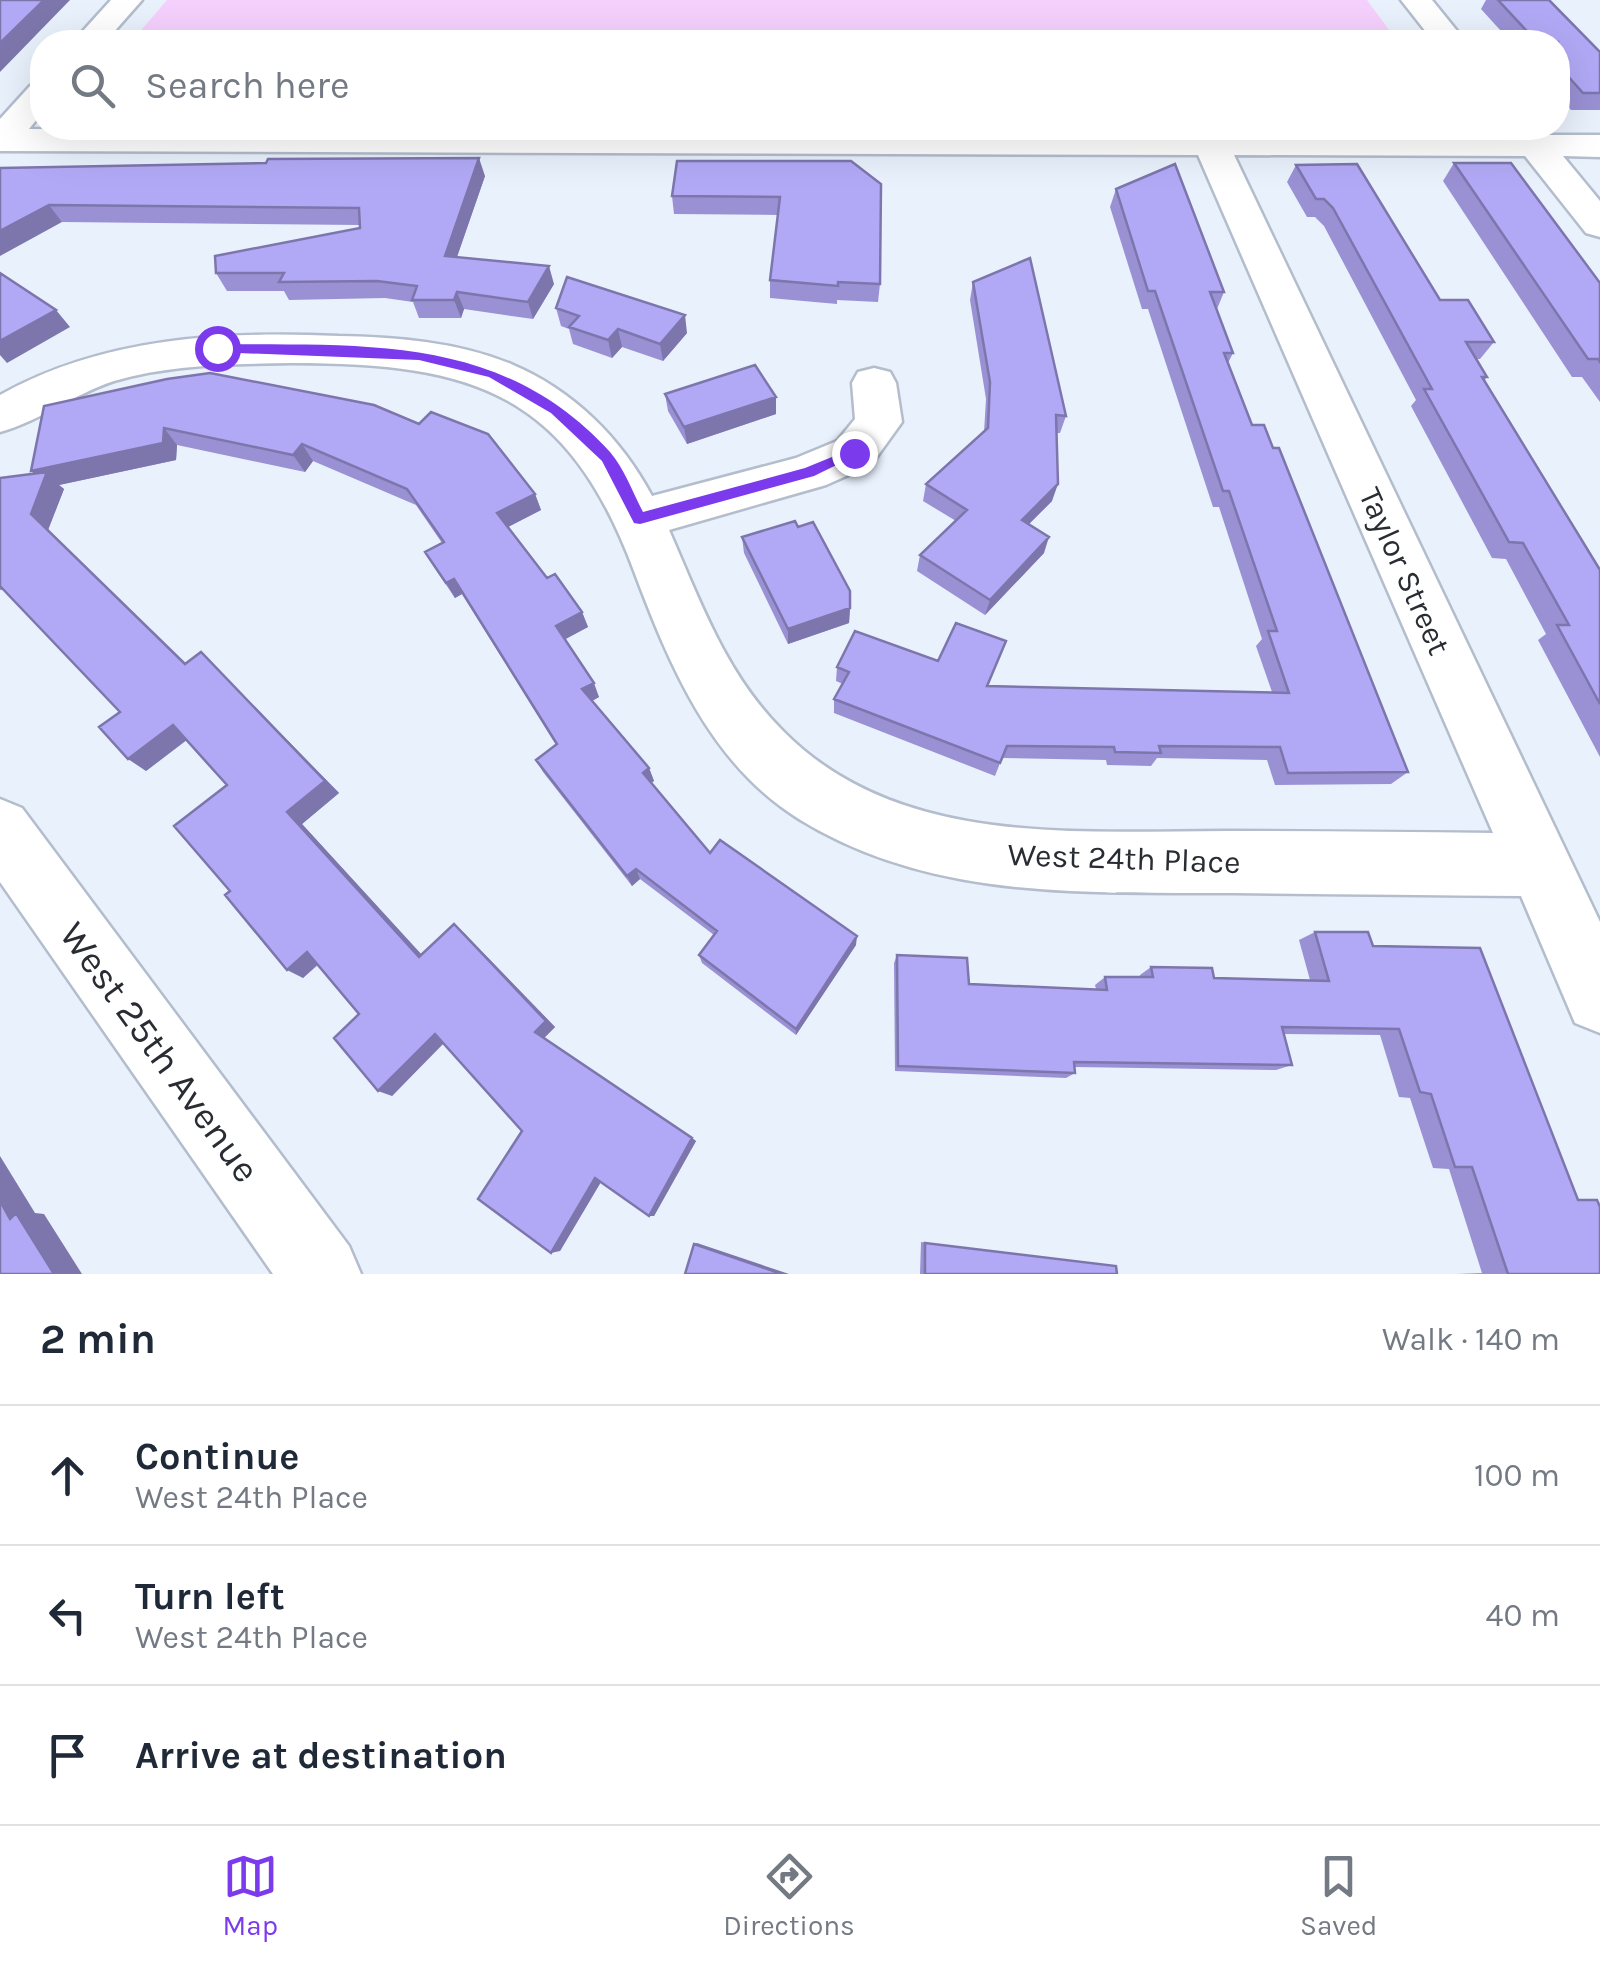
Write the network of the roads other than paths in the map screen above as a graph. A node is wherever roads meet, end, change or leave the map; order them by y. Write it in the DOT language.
graph roads {
  1 [pos="127,0"];
  2 [pos="1416,0"];
  3 [pos="99,30"];
  4 [pos="1440,30"];
  5 [pos="30,106"];
  6 [pos="0,139"];
  7 [pos="30,139"];
  8 [pos="303,140"];
  9 [pos="1370,140"];
  10 [pos="1530,140"];
  11 [pos="1552,140"];
  12 [pos="1211,143"];
  13 [pos="1600,146"];
  14 [pos="1600,225"];
  15 [pos="874,383"];
  16 [pos="0,416"];
  17 [pos="640,519"];
  18 [pos="0,829"];
  19 [pos="1538,865"];
  20 [pos="1600,998"];
  21 [pos="320,1274"];
  1 -- 3 [label="street"];
  2 -- 4 [label="street"];
  5 -- 6 [label="street"];
  6 -- 7 [label="street"];
  8 -- 12 [label="street"];
  9 -- 12 [label="street"];
  10 -- 14 [label="street"];
  11 -- 13 [label="street"];
  12 -- 19 [label="street, Taylor Street"];
  15 -- 17 [label="street"];
  16 -- 17 [label="street, West 24th Place"];
  17 -- 19 [label="street, West 24th Place"];
  18 -- 21 [label="street, West 25th Avenue"];
  19 -- 20 [label="street, Taylor Street"];
}
